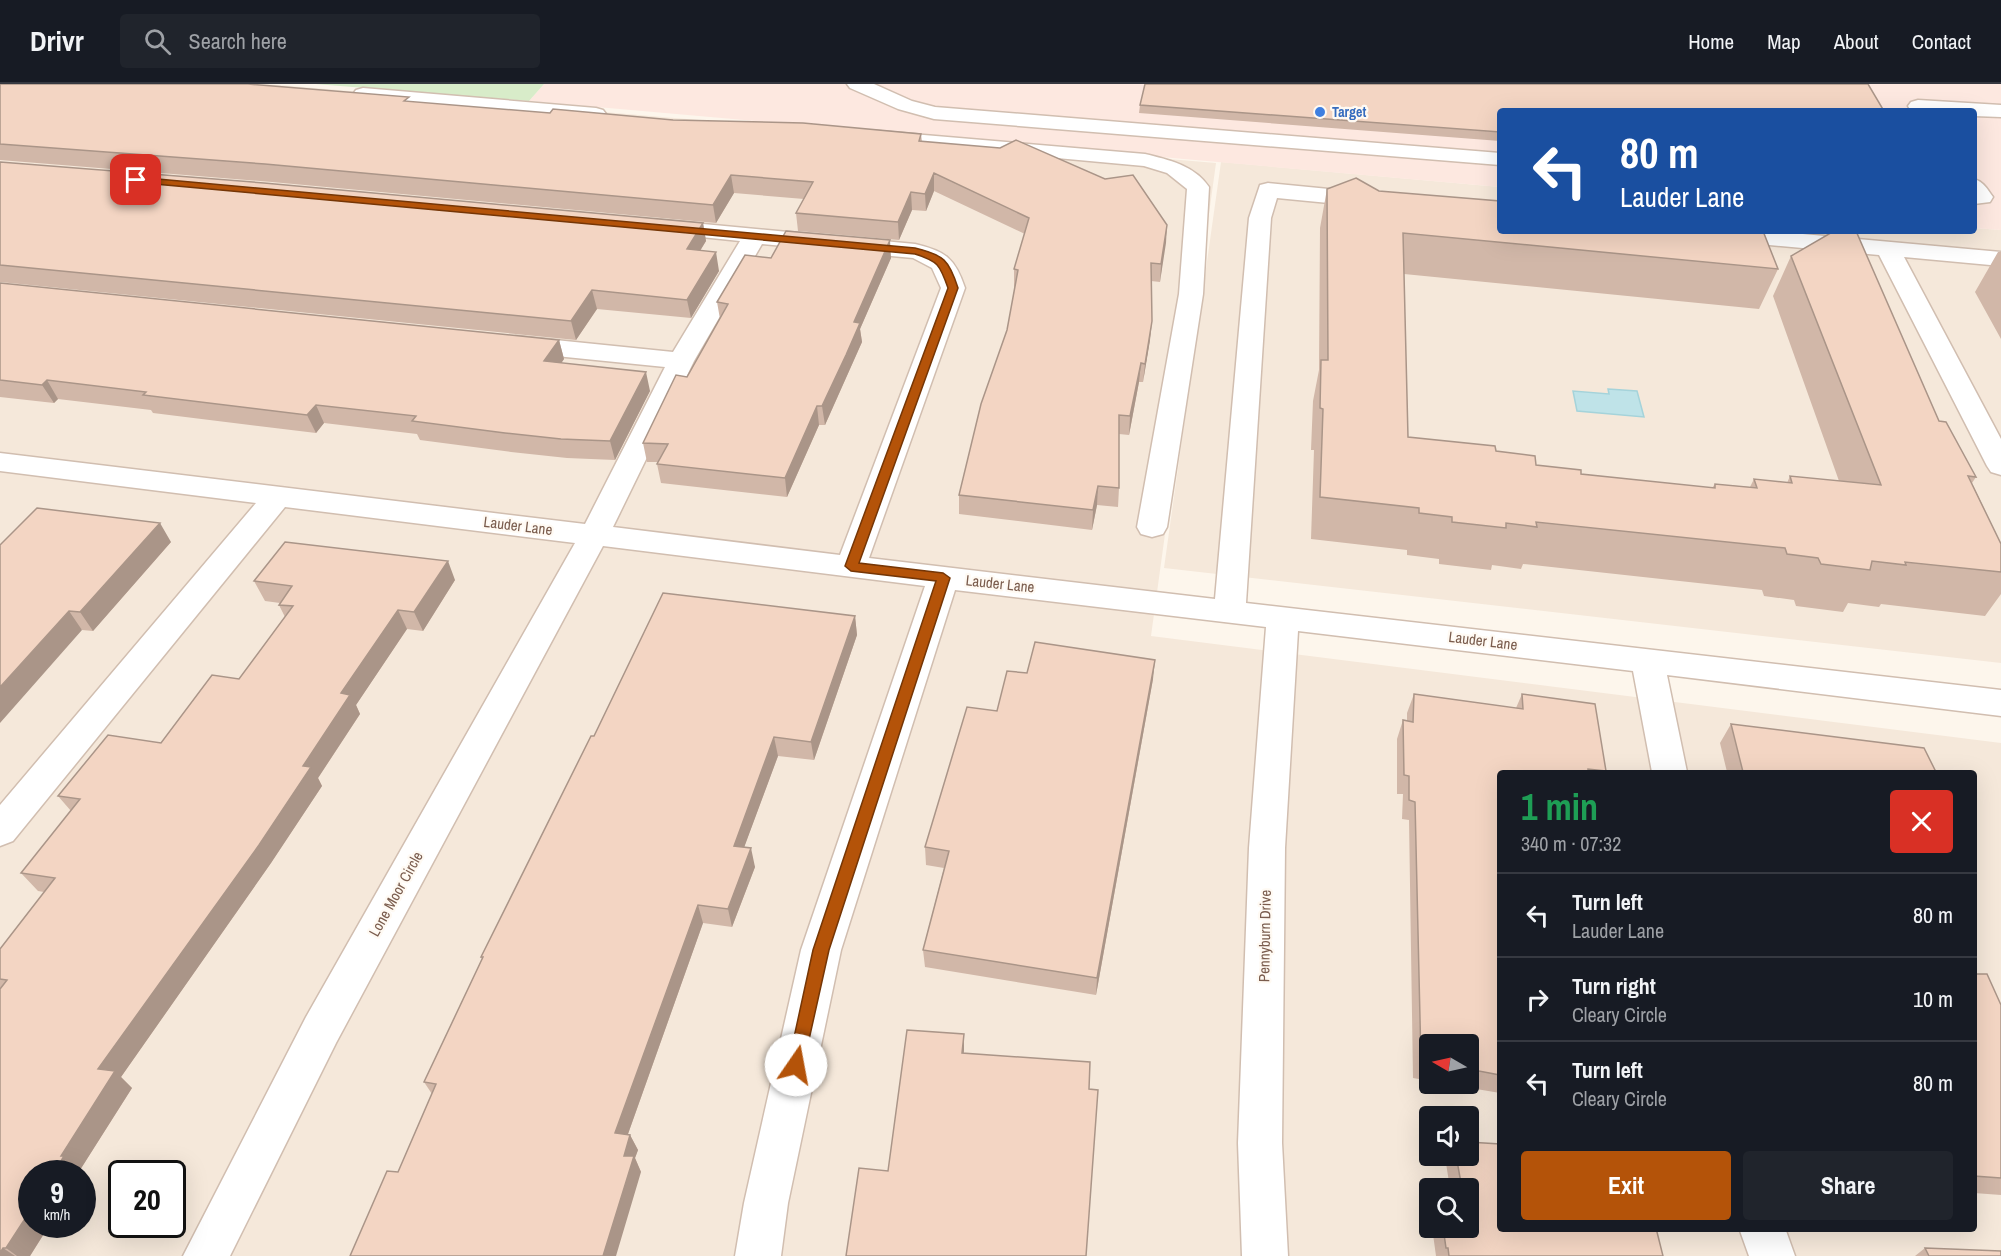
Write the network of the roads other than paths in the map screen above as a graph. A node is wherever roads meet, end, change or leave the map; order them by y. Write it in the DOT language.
graph roads {
  1 [pos="857,84"];
  2 [pos="337,92"];
  3 [pos="1920,108"];
  4 [pos="1951,108"];
  5 [pos="1977,110"];
  6 [pos="2001,111"];
  7 [pos="622,116"];
  8 [pos="860,136"];
  9 [pos="1497,159"];
  10 [pos="1396,202"];
  11 [pos="637,225"];
  12 [pos="1724,234"];
  13 [pos="755,235"];
  14 [pos="1888,250"];
  15 [pos="2001,259"];
  16 [pos="493,342"];
  17 [pos="681,361"];
  18 [pos="0,462"];
  19 [pos="2001,466"];
  20 [pos="279,495"];
  21 [pos="1152,527"];
  22 [pos="594,536"];
  23 [pos="851,566"];
  24 [pos="943,578"];
  25 [pos="1230,610"];
  26 [pos="1283,617"];
  27 [pos="1647,660"];
  28 [pos="2001,703"];
  29 [pos="1669,770"];
  30 [pos="0,831"];
  31 [pos="1763,1232"];
  32 [pos="206,1256"];
  33 [pos="758,1256"];
  34 [pos="1265,1256"];
  35 [pos="1772,1256"];
  1 -- 9 [label="street"];
  2 -- 7 [label="street"];
  3 -- 4 [label="street"];
  5 -- 6 [label="street"];
  8 -- 21 [label="street"];
  10 -- 25 [label="street"];
  11 -- 13 [label="street"];
  12 -- 14 [label="street"];
  13 -- 17 [label="street, Lone Moor Circle"];
  13 -- 23 [label="street"];
  14 -- 15 [label="street"];
  14 -- 19 [label="street"];
  16 -- 17 [label="street"];
  17 -- 22 [label="street, Lone Moor Circle"];
  18 -- 20 [label="street, Lauder Lane"];
  20 -- 22 [label="street, Lauder Lane"];
  20 -- 30 [label="street"];
  22 -- 23 [label="street, Lauder Lane"];
  22 -- 32 [label="street, Lone Moor Circle"];
  23 -- 24 [label="street, Lauder Lane"];
  24 -- 25 [label="street, Lauder Lane"];
  24 -- 33 [label="street"];
  25 -- 26 [label="street, Lauder Lane"];
  26 -- 27 [label="street, Lauder Lane"];
  26 -- 34 [label="street, Pennyburn Drive"];
  27 -- 28 [label="street, Lauder Lane"];
  27 -- 29 [label="street"];
  31 -- 35 [label="street"];
}
